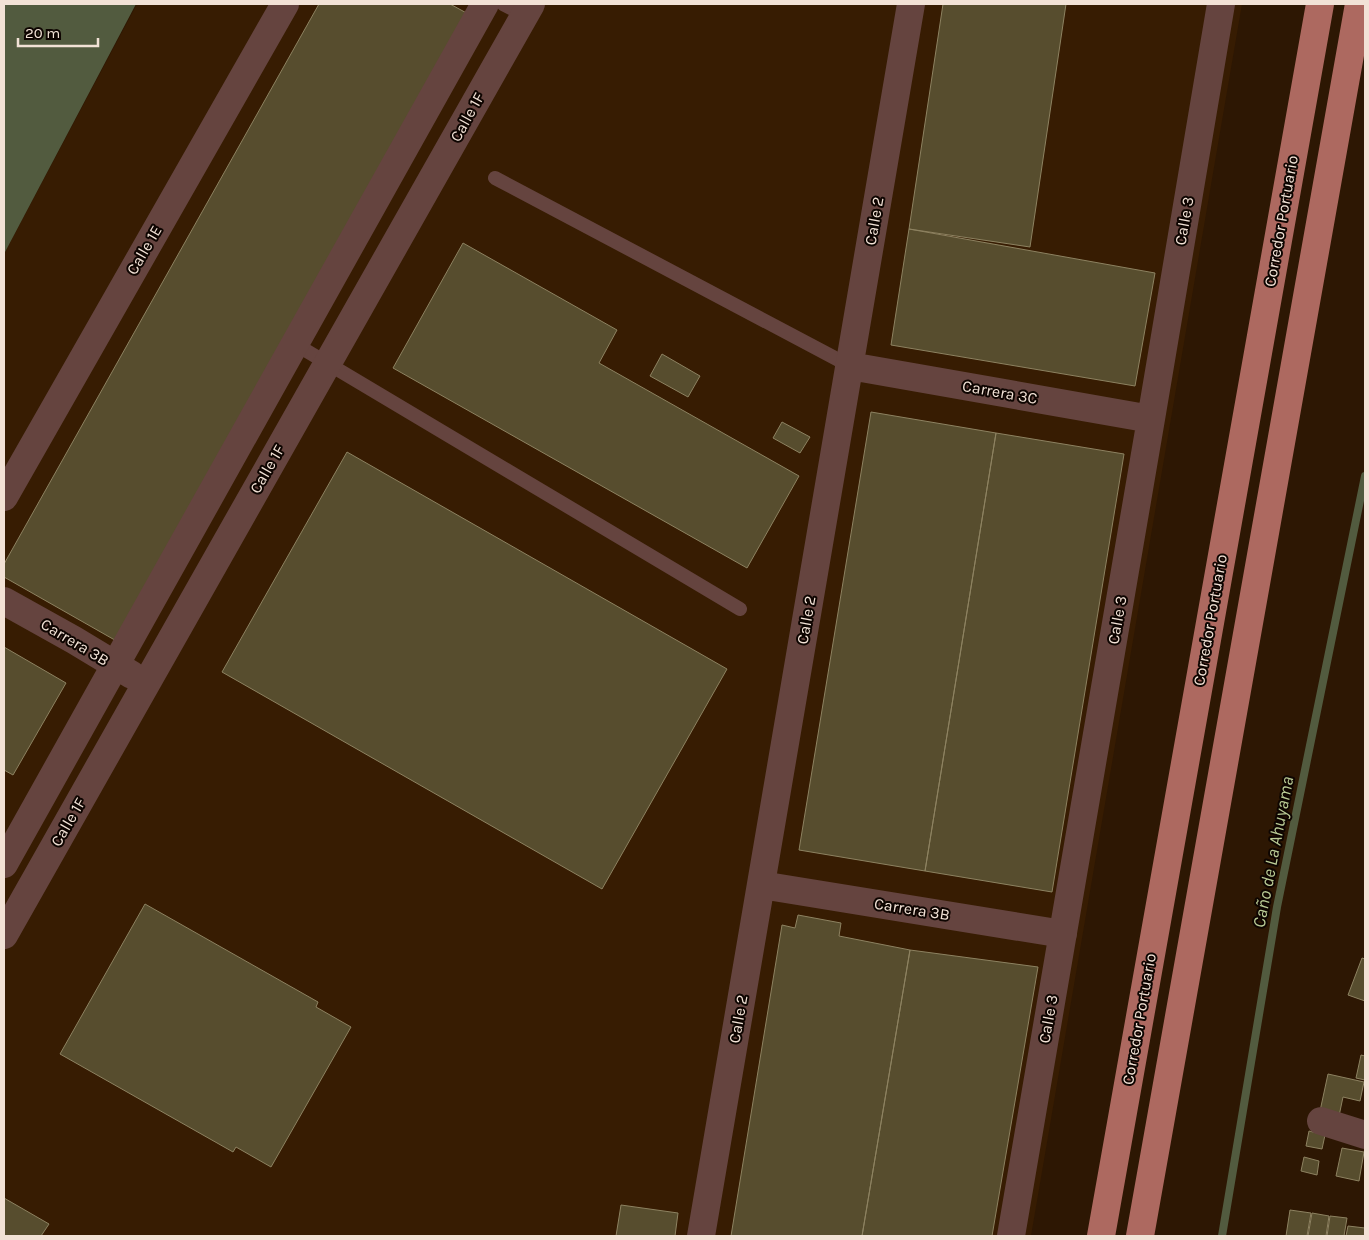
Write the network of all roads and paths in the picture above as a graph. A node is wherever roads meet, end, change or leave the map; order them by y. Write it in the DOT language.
graph roads {
  1 [pos="285,4"];
  2 [pos="485,4"];
  3 [pos="911,4"];
  4 [pos="1221,4"];
  5 [pos="1320,4"];
  6 [pos="1359,4"];
  7 [pos="520,8"];
  8 [pos="495,178"];
  9 [pos="294,344"];
  10 [pos="328,362"];
  11 [pos="850,366"];
  12 [pos="1151,419"];
  13 [pos="4,497"];
  14 [pos="4,601"];
  15 [pos="740,609"];
  16 [pos="115,666"];
  17 [pos="146,683"];
  18 [pos="4,864"];
  19 [pos="761,885"];
  20 [pos="12,900"];
  21 [pos="1063,934"];
  22 [pos="4,935"];
  23 [pos="1321,1121"];
  24 [pos="1365,1134"];
  25 [pos="701,1236"];
  26 [pos="1011,1236"];
  27 [pos="1101,1236"];
  28 [pos="1140,1236"];
  1 -- 13 [label="street, Calle 1E"];
  2 -- 9 [label="street"];
  3 -- 11 [label="street, Calle 2"];
  4 -- 12 [label="street, Calle 3"];
  5 -- 27 [label="main road, Corredor Portuario"];
  6 -- 28 [label="main road"];
  7 -- 10 [label="street, Calle 1F"];
  8 -- 11 [label="lane"];
  9 -- 10 [label="lane"];
  9 -- 16 [label="street"];
  10 -- 15 [label="lane"];
  10 -- 17 [label="street, Calle 1F"];
  11 -- 12 [label="street, Carrera 3C"];
  11 -- 19 [label="street, Calle 2"];
  12 -- 21 [label="street, Calle 3"];
  14 -- 16 [label="street, Carrera 3B"];
  16 -- 17 [label="street, Carrera 3B"];
  16 -- 18 [label="street"];
  17 -- 20 [label="street, Calle 1F"];
  19 -- 21 [label="street, Carrera 3B"];
  19 -- 25 [label="street, Calle 2"];
  20 -- 22 [label="street, Calle 1F"];
  21 -- 26 [label="street, Calle 3"];
  23 -- 24 [label="street"];
}
